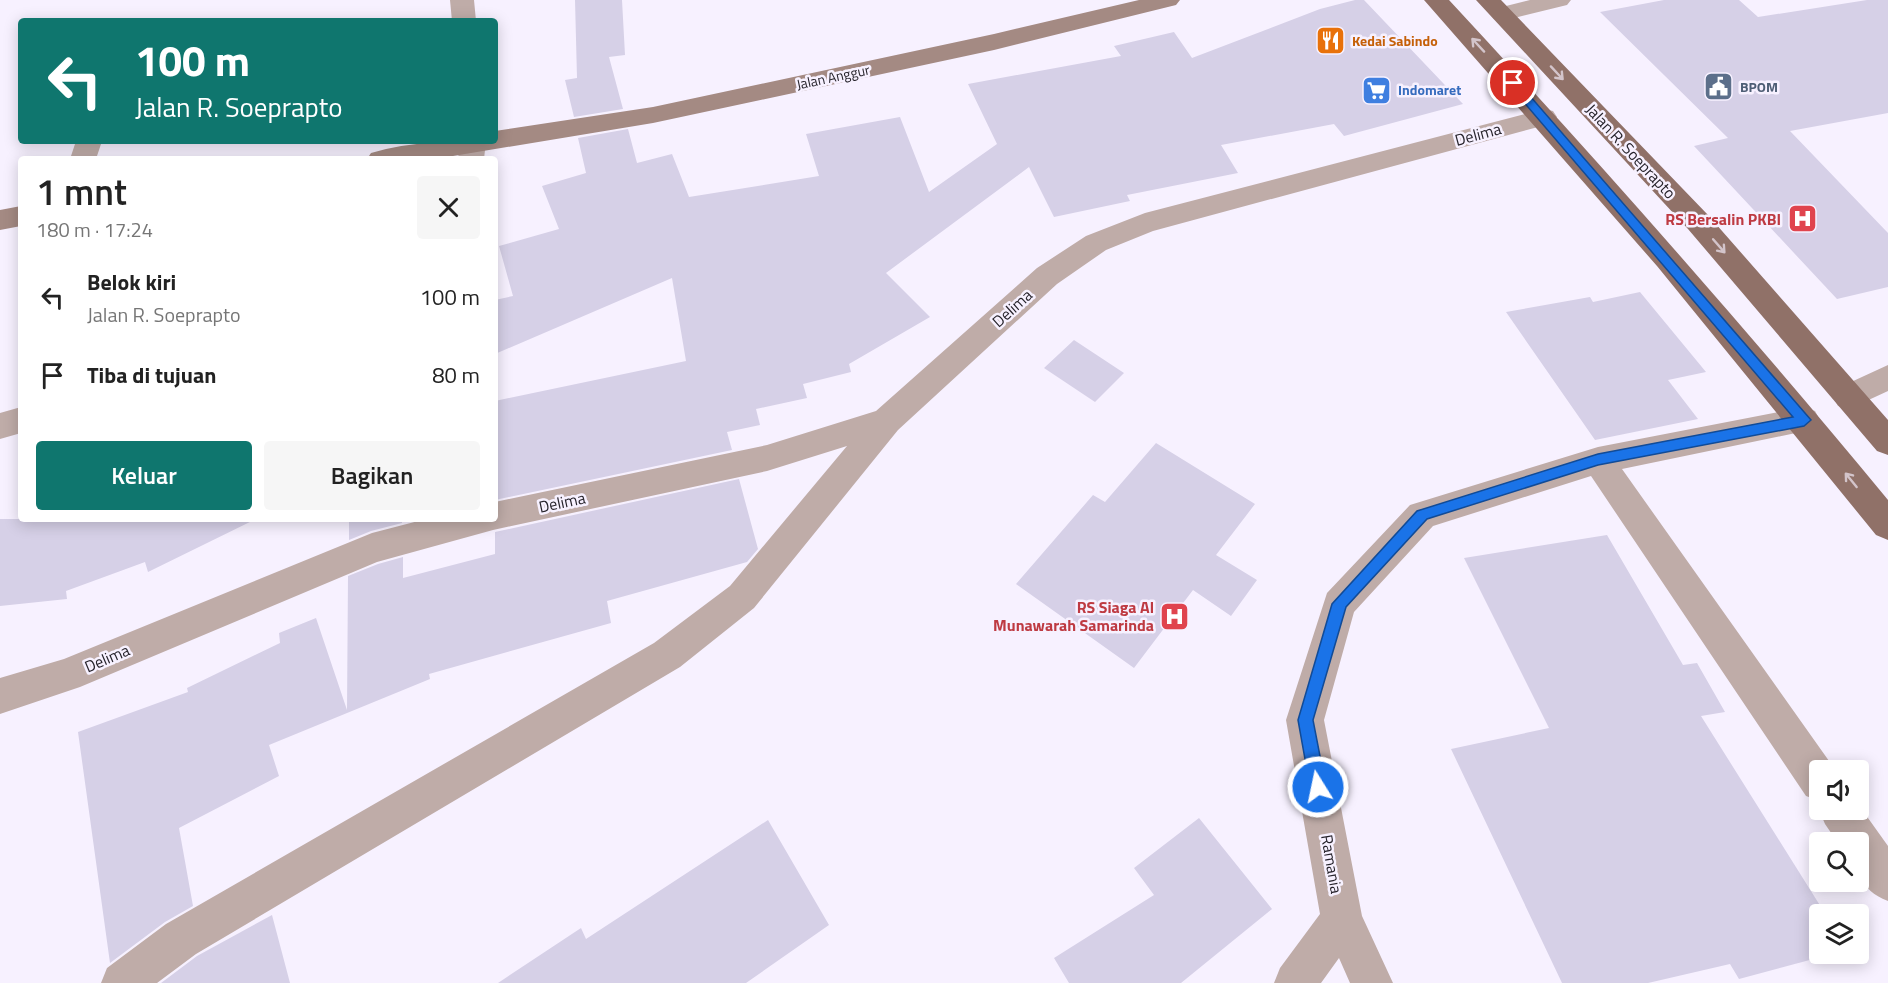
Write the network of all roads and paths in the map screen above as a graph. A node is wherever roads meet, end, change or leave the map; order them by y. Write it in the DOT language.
graph roads {
  1 [pos="462,0"];
  2 [pos="1168,0"];
  3 [pos="1436,0"];
  4 [pos="1559,0"];
  5 [pos="1495,7"];
  6 [pos="464,18"];
  7 [pos="1544,117"];
  8 [pos="498,142"];
  9 [pos="481,145"];
  10 [pos="402,156"];
  11 [pos="18,217"];
  12 [pos="0,220"];
  13 [pos="1888,377"];
  14 [pos="1849,397"];
  15 [pos="1804,420"];
  16 [pos="18,421"];
  17 [pos="886,421"];
  18 [pos="0,426"];
  19 [pos="1888,442"];
  20 [pos="1598,459"];
  21 [pos="498,515"];
  22 [pos="471,522"];
  23 [pos="1888,525"];
  24 [pos="0,696"];
  25 [pos="1809,766"];
  26 [pos="1846,820"];
  27 [pos="1888,881"];
  28 [pos="1342,919"];
  29 [pos="122,983"];
  30 [pos="1295,983"];
  31 [pos="1372,983"];
  1 -- 6 [label="street"];
  2 -- 8 [label="street, Jalan Anggur"];
  7 -- 3 [label="main road, one-way"];
  4 -- 5 [label="street"];
  5 -- 14 [label="main road, Jalan R. Soeprapto, one-way"];
  7 -- 15 [label="main road"];
  7 -- 17 [label="street, Delima"];
  9 -- 10 [label="street, Jalan Anggur"];
  11 -- 12 [label="street"];
  13 -- 14 [label="street"];
  14 -- 19 [label="main road, Jalan R. Soeprapto"];
  15 -- 20 [label="street, Ramania"];
  23 -- 15 [label="main road, one-way"];
  16 -- 18 [label="street"];
  17 -- 21 [label="street, Delima"];
  17 -- 29 [label="street"];
  20 -- 25 [label="street"];
  20 -- 28 [label="street, Ramania"];
  22 -- 24 [label="street, Delima"];
  26 -- 27 [label="street"];
  28 -- 30 [label="street"];
  28 -- 31 [label="street, Ramania"];
}
